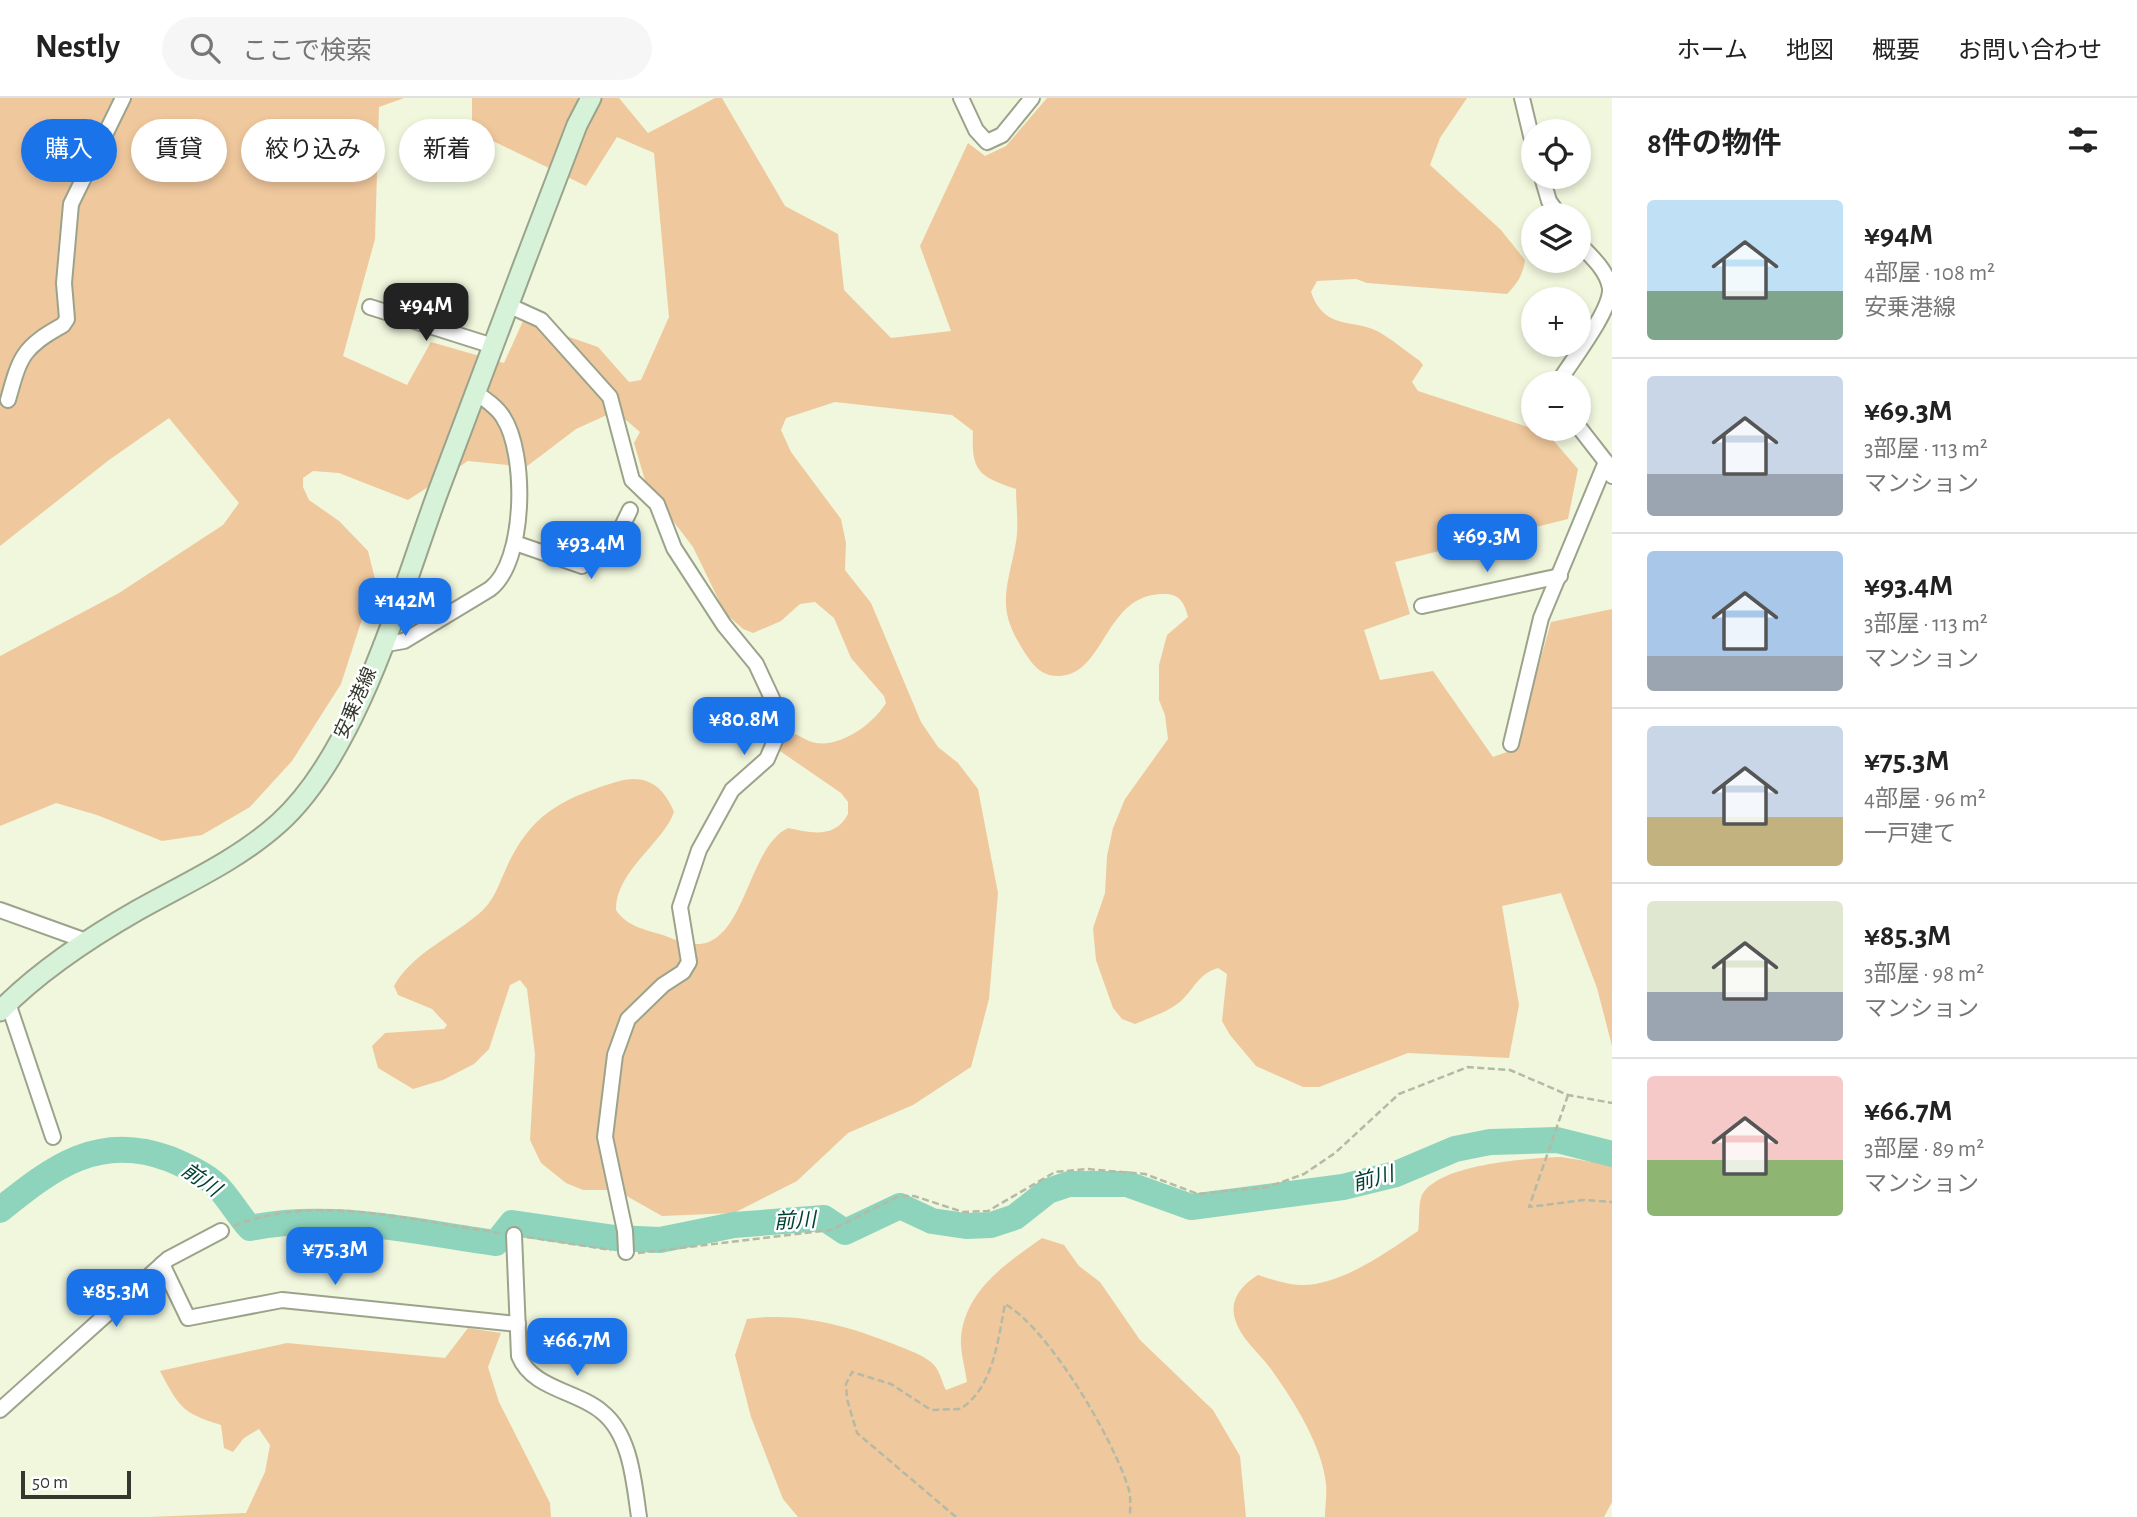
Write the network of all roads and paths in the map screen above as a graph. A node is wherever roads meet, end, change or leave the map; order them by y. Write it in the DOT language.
graph roads {
  1 [pos="123,98"];
  2 [pos="591,98"];
  3 [pos="961,98"];
  4 [pos="1032,98"];
  5 [pos="1522,98"];
  6 [pos="1527,119"];
  7 [pos="1591,257"];
  8 [pos="508,305"];
  9 [pos="370,307"];
  10 [pos="493,346"];
  11 [pos="1566,371"];
  12 [pos="475,392"];
  13 [pos="8,400"];
  14 [pos="1590,441"];
  15 [pos="1606,462"];
  16 [pos="1612,476"];
  17 [pos="630,510"];
  18 [pos="515,543"];
  19 [pos="1560,576"];
  20 [pos="1422,606"];
  21 [pos="381,645"];
  22 [pos="1511,744"];
  23 [pos="0,911"];
  24 [pos="89,942"];
  25 [pos="4,1007"];
  26 [pos="1568,1095"];
  27 [pos="1612,1103"];
  28 [pos="53,1137"];
  29 [pos="1612,1202"];
  30 [pos="221,1231"];
  31 [pos="495,1233"];
  32 [pos="514,1235"];
  33 [pos="625,1243"];
  34 [pos="162,1264"];
  35 [pos="518,1324"];
  36 [pos="0,1410"];
  37 [pos="639,1517"];
  38 [pos="956,1517"];
  39 [pos="1130,1517"];
  1 -- 13 [label="street"];
  2 -- 8 [label="main road, 安乗港線"];
  3 -- 4 [label="street"];
  5 -- 6 [label="street"];
  7 -- 11 [label="street"];
  8 -- 10 [label="main road, 安乗港線"];
  8 -- 33 [label="street"];
  9 -- 10 [label="street"];
  10 -- 12 [label="main road, 安乗港線"];
  12 -- 18 [label="street"];
  12 -- 21 [label="main road, 安乗港線"];
  14 -- 15 [label="street"];
  15 -- 16 [label="street"];
  15 -- 19 [label="street"];
  17 -- 18 [label="street"];
  18 -- 21 [label="street"];
  19 -- 20 [label="street"];
  19 -- 22 [label="street"];
  21 -- 24 [label="main road, 安乗港線"];
  23 -- 24 [label="street"];
  24 -- 25 [label="main road, 安乗港線"];
  25 -- 28 [label="street"];
  26 -- 27 [label="path"];
  26 -- 29 [label="path"];
  26 -- 33 [label="path"];
  30 -- 31 [label="path"];
  30 -- 34 [label="street"];
  32 -- 33 [label="path"];
  32 -- 35 [label="street"];
  34 -- 35 [label="street"];
  34 -- 36 [label="street"];
  35 -- 37 [label="street"];
  38 -- 39 [label="path"];
}
